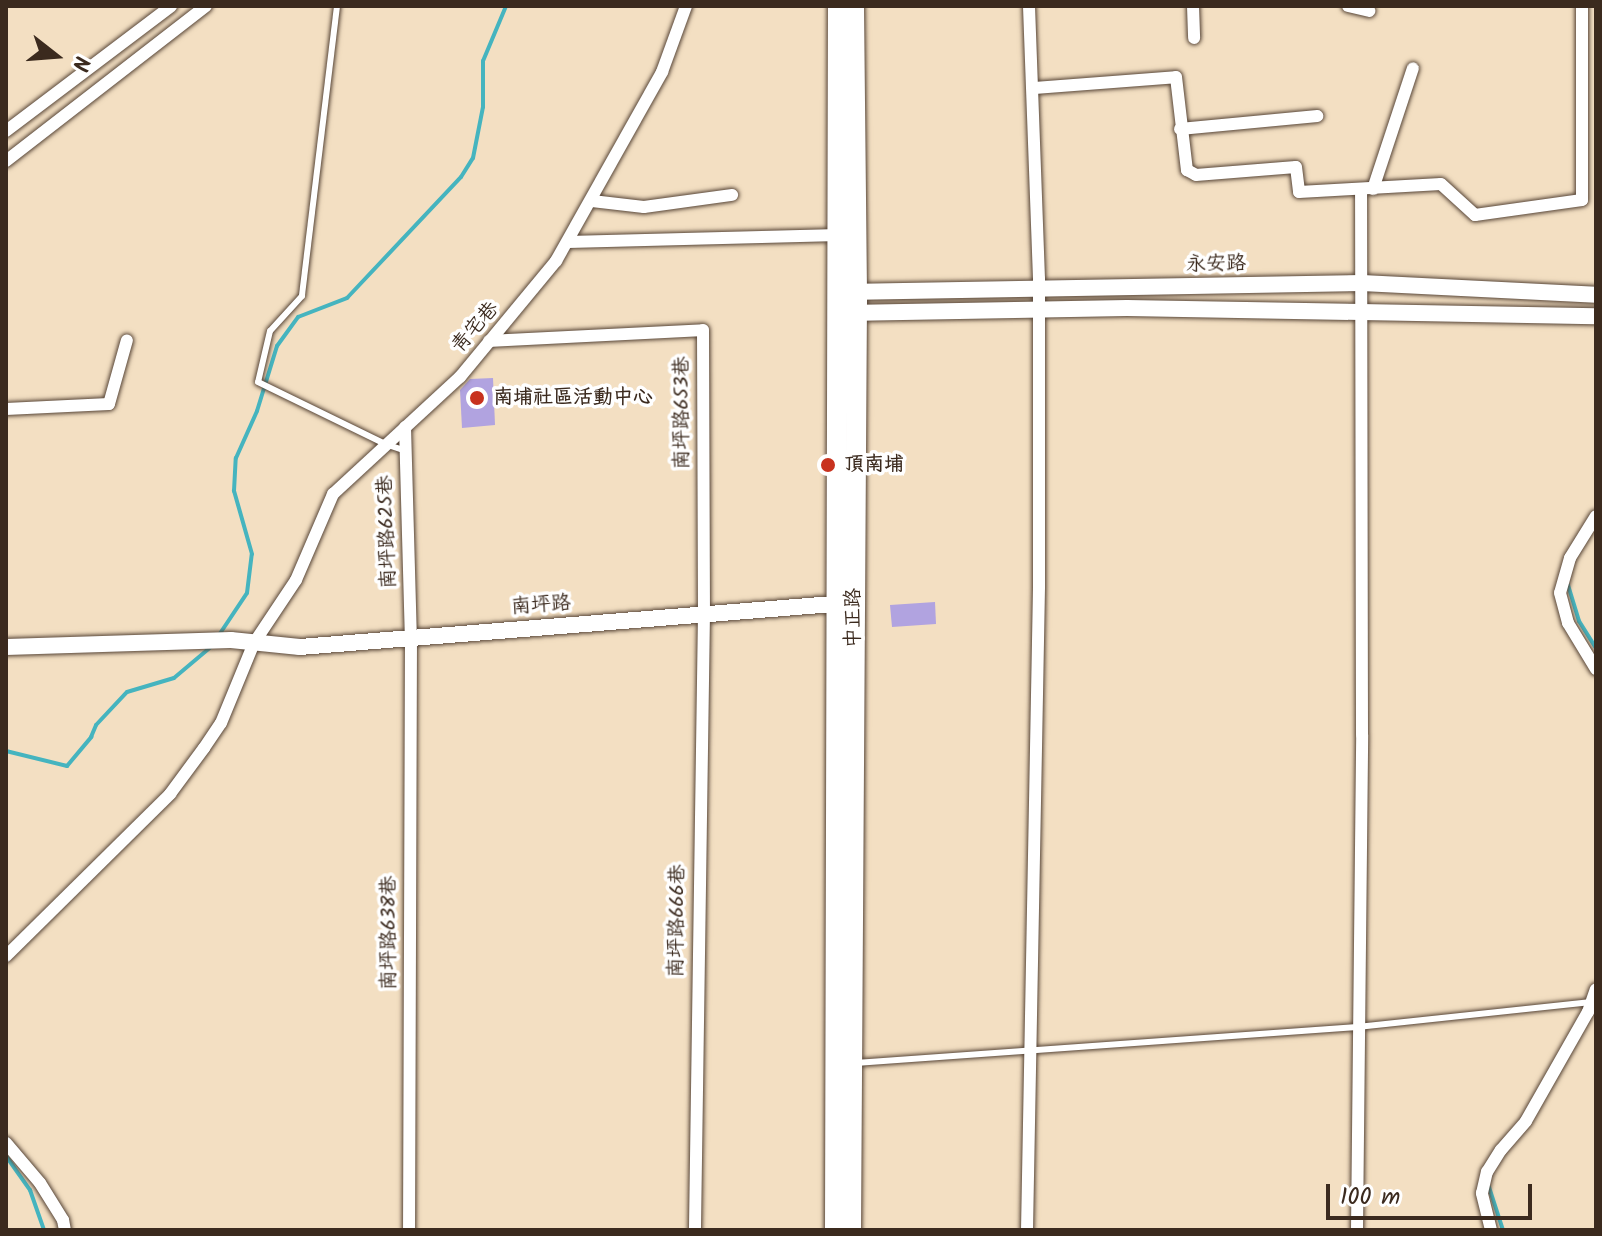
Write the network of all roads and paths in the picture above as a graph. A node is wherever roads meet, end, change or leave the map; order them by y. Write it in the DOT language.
graph roads {
  1 [pos="171,6"];
  2 [pos="206,6"];
  3 [pos="337,6"];
  4 [pos="686,6"];
  5 [pos="838,6"];
  6 [pos="854,6"];
  7 [pos="1029,6"];
  8 [pos="1193,6"];
  9 [pos="1348,6"];
  10 [pos="1582,6"];
  11 [pos="1369,11"];
  12 [pos="1194,38"];
  13 [pos="1413,68"];
  14 [pos="1034,88"];
  15 [pos="1317,116"];
  16 [pos="1180,129"];
  17 [pos="6,131"];
  18 [pos="6,161"];
  19 [pos="1367,189"];
  20 [pos="732,195"];
  21 [pos="592,201"];
  22 [pos="839,235"];
  23 [pos="568,242"];
  24 [pos="1362,283"];
  25 [pos="1038,288"];
  26 [pos="1596,295"];
  27 [pos="847,302"];
  28 [pos="1038,309"];
  29 [pos="1362,310"];
  30 [pos="1596,316"];
  31 [pos="127,340"];
  32 [pos="489,341"];
  33 [pos="6,409"];
  34 [pos="405,427"];
  35 [pos="385,444"];
  36 [pos="406,451"];
  37 [pos="1596,516"];
  38 [pos="847,603"];
  39 [pos="704,613"];
  40 [pos="411,636"];
  41 [pos="254,643"];
  42 [pos="6,647"];
  43 [pos="1596,669"];
  44 [pos="6,956"];
  45 [pos="1596,989"];
  46 [pos="1591,1002"];
  47 [pos="1358,1027"];
  48 [pos="1028,1051"];
  49 [pos="843,1064"];
  50 [pos="6,1143"];
  51 [pos="65,1230"];
  52 [pos="409,1230"];
  53 [pos="695,1230"];
  54 [pos="835,1230"];
  55 [pos="851,1230"];
  56 [pos="1027,1230"];
  57 [pos="1357,1230"];
  58 [pos="1491,1230"];
  1 -- 17 [label="street"];
  2 -- 18 [label="street"];
  3 -- 35 [label="lane"];
  4 -- 21 [label="street, 青宅巷"];
  5 -- 22 [label="main road, 中正路"];
  6 -- 27 [label="main road, 中正路"];
  7 -- 14 [label="street"];
  8 -- 12 [label="street"];
  9 -- 11 [label="street"];
  10 -- 19 [label="street"];
  13 -- 19 [label="street"];
  14 -- 16 [label="street"];
  14 -- 25 [label="street"];
  15 -- 16 [label="street"];
  16 -- 19 [label="street"];
  19 -- 24 [label="street"];
  20 -- 21 [label="street"];
  21 -- 23 [label="street, 青宅巷"];
  22 -- 23 [label="street"];
  22 -- 27 [label="main road, 中正路"];
  23 -- 32 [label="street, 青宅巷"];
  24 -- 25 [label="street, 永安路"];
  24 -- 26 [label="street, 永安路"];
  24 -- 29 [label="street"];
  25 -- 27 [label="street, 永安路"];
  25 -- 28 [label="street"];
  27 -- 28 [label="street"];
  27 -- 38 [label="main road, 中正路"];
  28 -- 29 [label="street"];
  28 -- 48 [label="street"];
  29 -- 30 [label="street"];
  29 -- 47 [label="street"];
  31 -- 33 [label="street"];
  32 -- 34 [label="street, 青宅巷"];
  32 -- 39 [label="street, 南坪路653巷"];
  34 -- 35 [label="street, 青宅巷"];
  34 -- 36 [label="street, 南坪路625巷"];
  35 -- 36 [label="lane"];
  35 -- 41 [label="street, 青宅巷"];
  36 -- 40 [label="street, 南坪路625巷"];
  37 -- 43 [label="street"];
  38 -- 39 [label="street, 南坪路"];
  38 -- 49 [label="main road, 中正路"];
  39 -- 40 [label="street, 南坪路"];
  39 -- 53 [label="street, 南坪路666巷"];
  40 -- 41 [label="street, 南坪路"];
  40 -- 52 [label="street, 南坪路638巷"];
  41 -- 42 [label="street, 南坪路"];
  41 -- 44 [label="street, 青宅巷"];
  45 -- 46 [label="street"];
  46 -- 47 [label="lane"];
  46 -- 58 [label="street"];
  47 -- 48 [label="lane"];
  47 -- 57 [label="street"];
  48 -- 49 [label="lane"];
  48 -- 56 [label="street"];
  49 -- 54 [label="main road, 中正路"];
  49 -- 55 [label="main road, 中正路"];
  50 -- 51 [label="street"];
}
